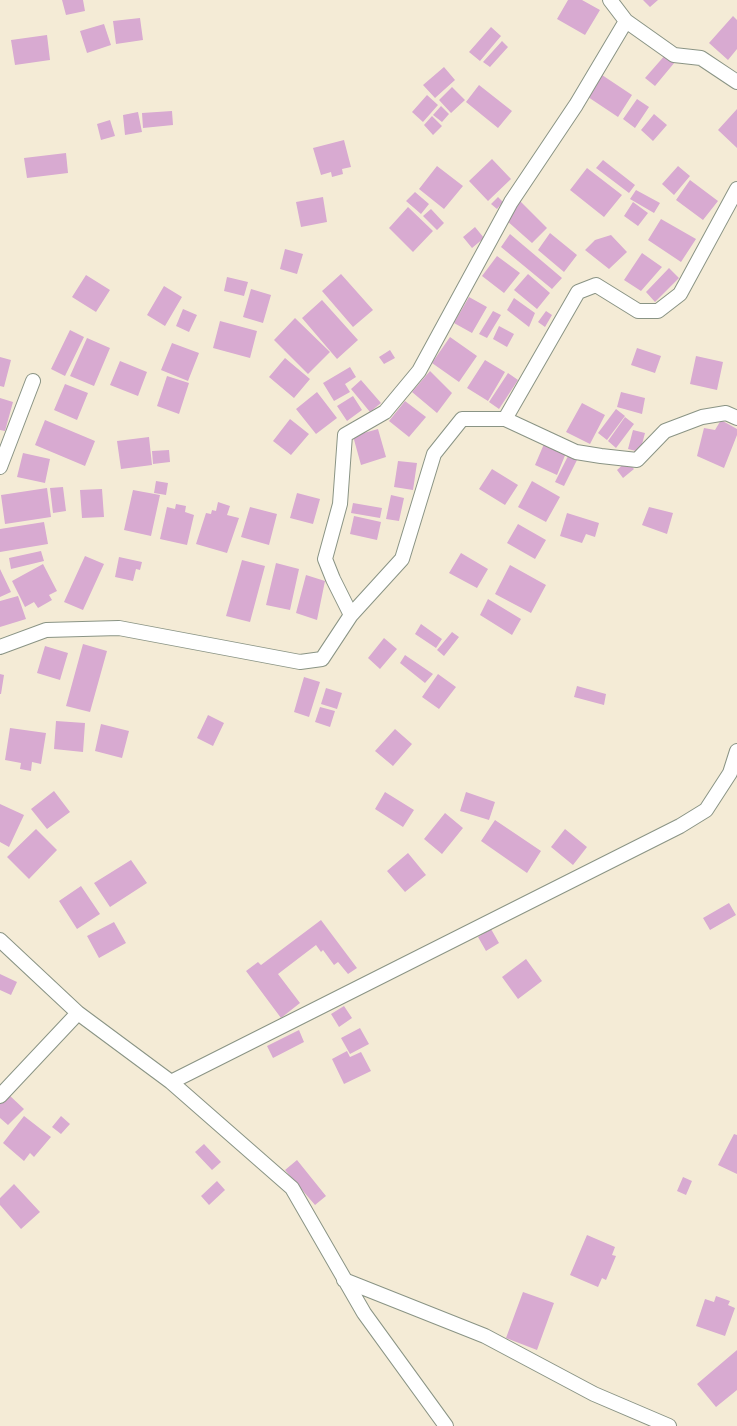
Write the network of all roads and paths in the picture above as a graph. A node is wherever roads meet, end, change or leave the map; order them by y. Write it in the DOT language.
graph roads {
  1 [pos="610,0"];
  2 [pos="626,21"];
  3 [pos="737,82"];
  4 [pos="737,190"];
  5 [pos="33,381"];
  6 [pos="737,418"];
  7 [pos="505,419"];
  8 [pos="0,467"];
  9 [pos="351,615"];
  10 [pos="0,647"];
  11 [pos="737,751"];
  12 [pos="0,940"];
  13 [pos="78,1013"];
  14 [pos="170,1082"];
  15 [pos="0,1096"];
  16 [pos="344,1280"];
  17 [pos="446,1426"];
  18 [pos="669,1426"];
  1 -- 2 [label="street"];
  2 -- 3 [label="street"];
  2 -- 9 [label="street"];
  4 -- 7 [label="street"];
  5 -- 8 [label="street"];
  6 -- 7 [label="street"];
  7 -- 9 [label="street"];
  9 -- 10 [label="street"];
  11 -- 14 [label="street"];
  12 -- 13 [label="street"];
  13 -- 14 [label="street"];
  13 -- 15 [label="street"];
  14 -- 16 [label="street"];
  16 -- 17 [label="street"];
  16 -- 18 [label="street"];
}
